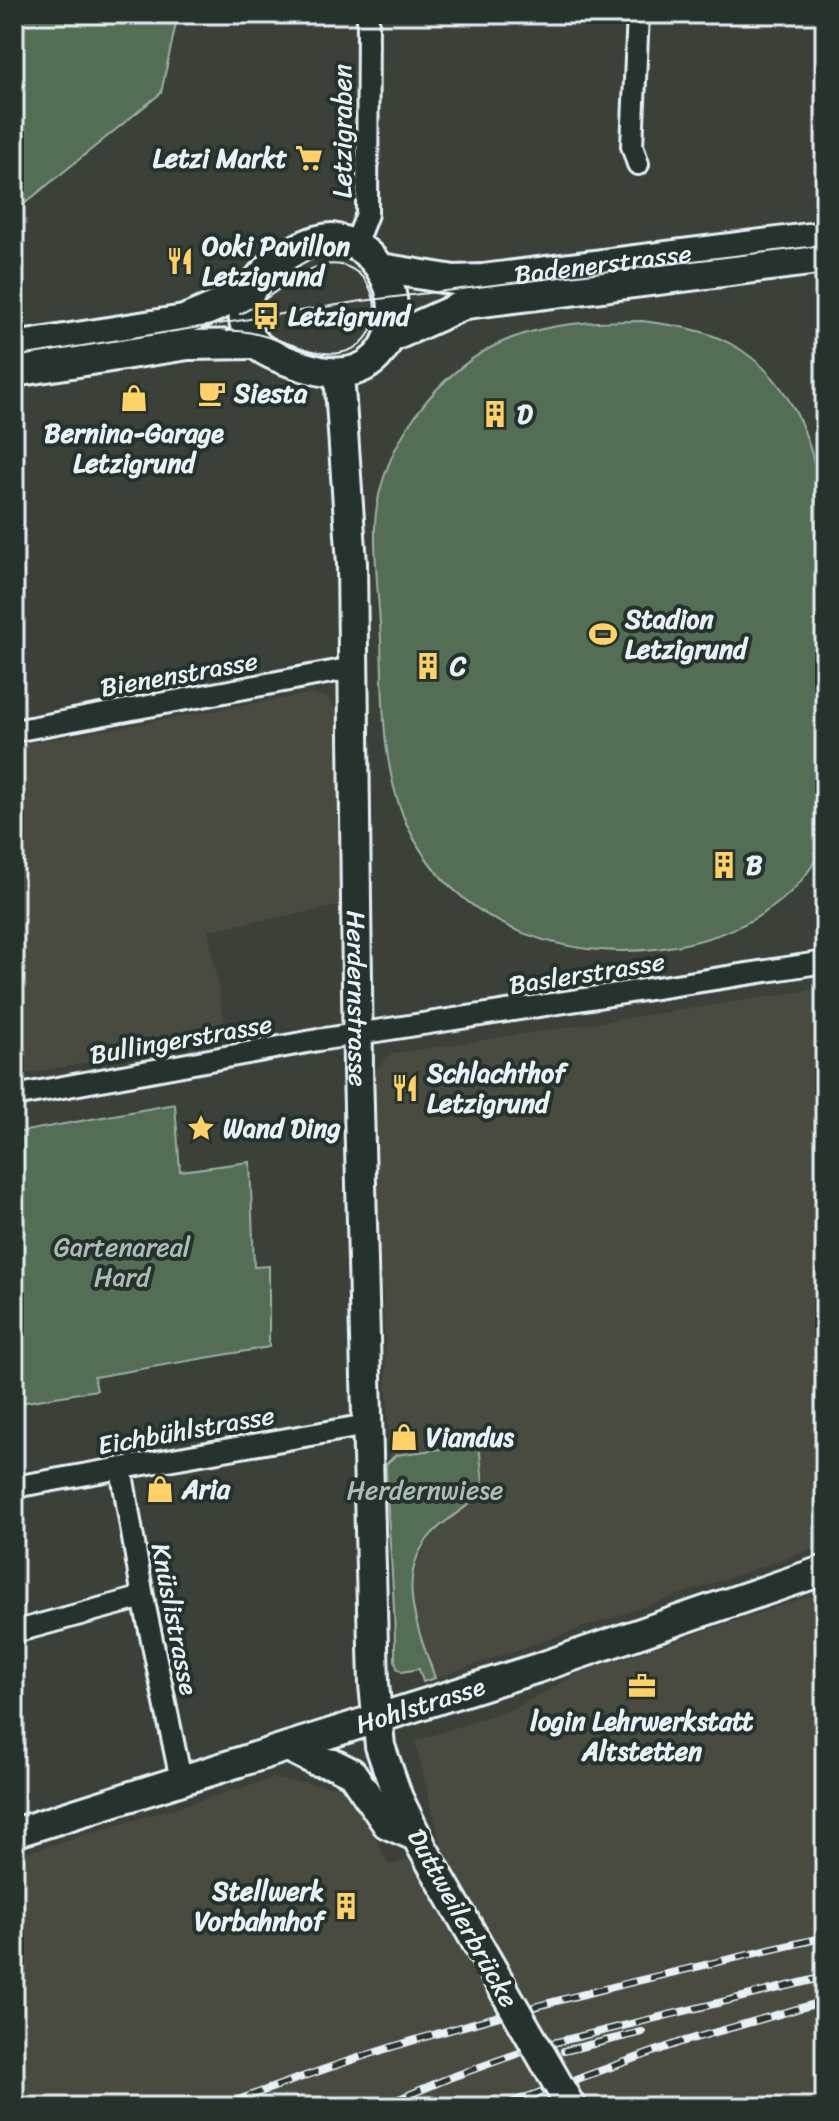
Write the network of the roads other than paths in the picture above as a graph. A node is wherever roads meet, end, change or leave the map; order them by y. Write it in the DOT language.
graph roads {
  1 [pos="368,14"];
  2 [pos="638,14"];
  3 [pos="638,164"];
  4 [pos="825,236"];
  5 [pos="355,245"];
  6 [pos="825,259"];
  7 [pos="381,268"];
  8 [pos="248,293"];
  9 [pos="388,339"];
  10 [pos="256,344"];
  11 [pos="14,347"];
  12 [pos="14,372"];
  13 [pos="339,373"];
  14 [pos="353,668"];
  15 [pos="14,731"];
  16 [pos="825,962"];
  17 [pos="357,1035"];
  18 [pos="14,1096"];
  19 [pos="367,1425"];
  20 [pos="121,1468"];
  21 [pos="14,1487"];
  22 [pos="825,1570"];
  23 [pos="143,1597"];
  24 [pos="14,1632"];
  25 [pos="377,1720"];
  26 [pos="288,1747"];
  27 [pos="181,1780"];
  28 [pos="14,1833"];
  29 [pos="419,1842"];
  30 [pos="571,2107"];
  1 -- 5 [label="street, Letzigraben"];
  2 -- 3 [label="street"];
  4 -- 7 [label="street, Badenerstrasse"];
  5 -- 7 [label="street"];
  5 -- 8 [label="street"];
  6 -- 9 [label="street, Badenerstrasse"];
  7 -- 9 [label="street"];
  8 -- 10 [label="street"];
  8 -- 11 [label="street"];
  9 -- 13 [label="street, Badenerstrasse"];
  10 -- 12 [label="street"];
  10 -- 13 [label="street"];
  13 -- 14 [label="street, Herdernstrasse"];
  14 -- 15 [label="street, Bienenstrasse"];
  14 -- 17 [label="street, Herdernstrasse"];
  16 -- 17 [label="street, Baslerstrasse"];
  17 -- 18 [label="street, Bullingerstrasse"];
  17 -- 19 [label="street, Herdernstrasse"];
  19 -- 20 [label="street, Eichbühlstrasse"];
  19 -- 25 [label="street, Herdernstrasse"];
  20 -- 21 [label="street, Eichbühlstrasse"];
  20 -- 23 [label="street, Knüslistrasse"];
  22 -- 25 [label="street, Hohlstrasse"];
  23 -- 24 [label="street"];
  23 -- 27 [label="street, Knüslistrasse"];
  25 -- 26 [label="street, Hohlstrasse"];
  25 -- 29 [label="street, Duttweilerbrücke"];
  26 -- 27 [label="street, Hohlstrasse"];
  26 -- 29 [label="street"];
  27 -- 28 [label="street, Hohlstrasse"];
  29 -- 30 [label="street, Duttweilerbrücke, bridge"];
}
